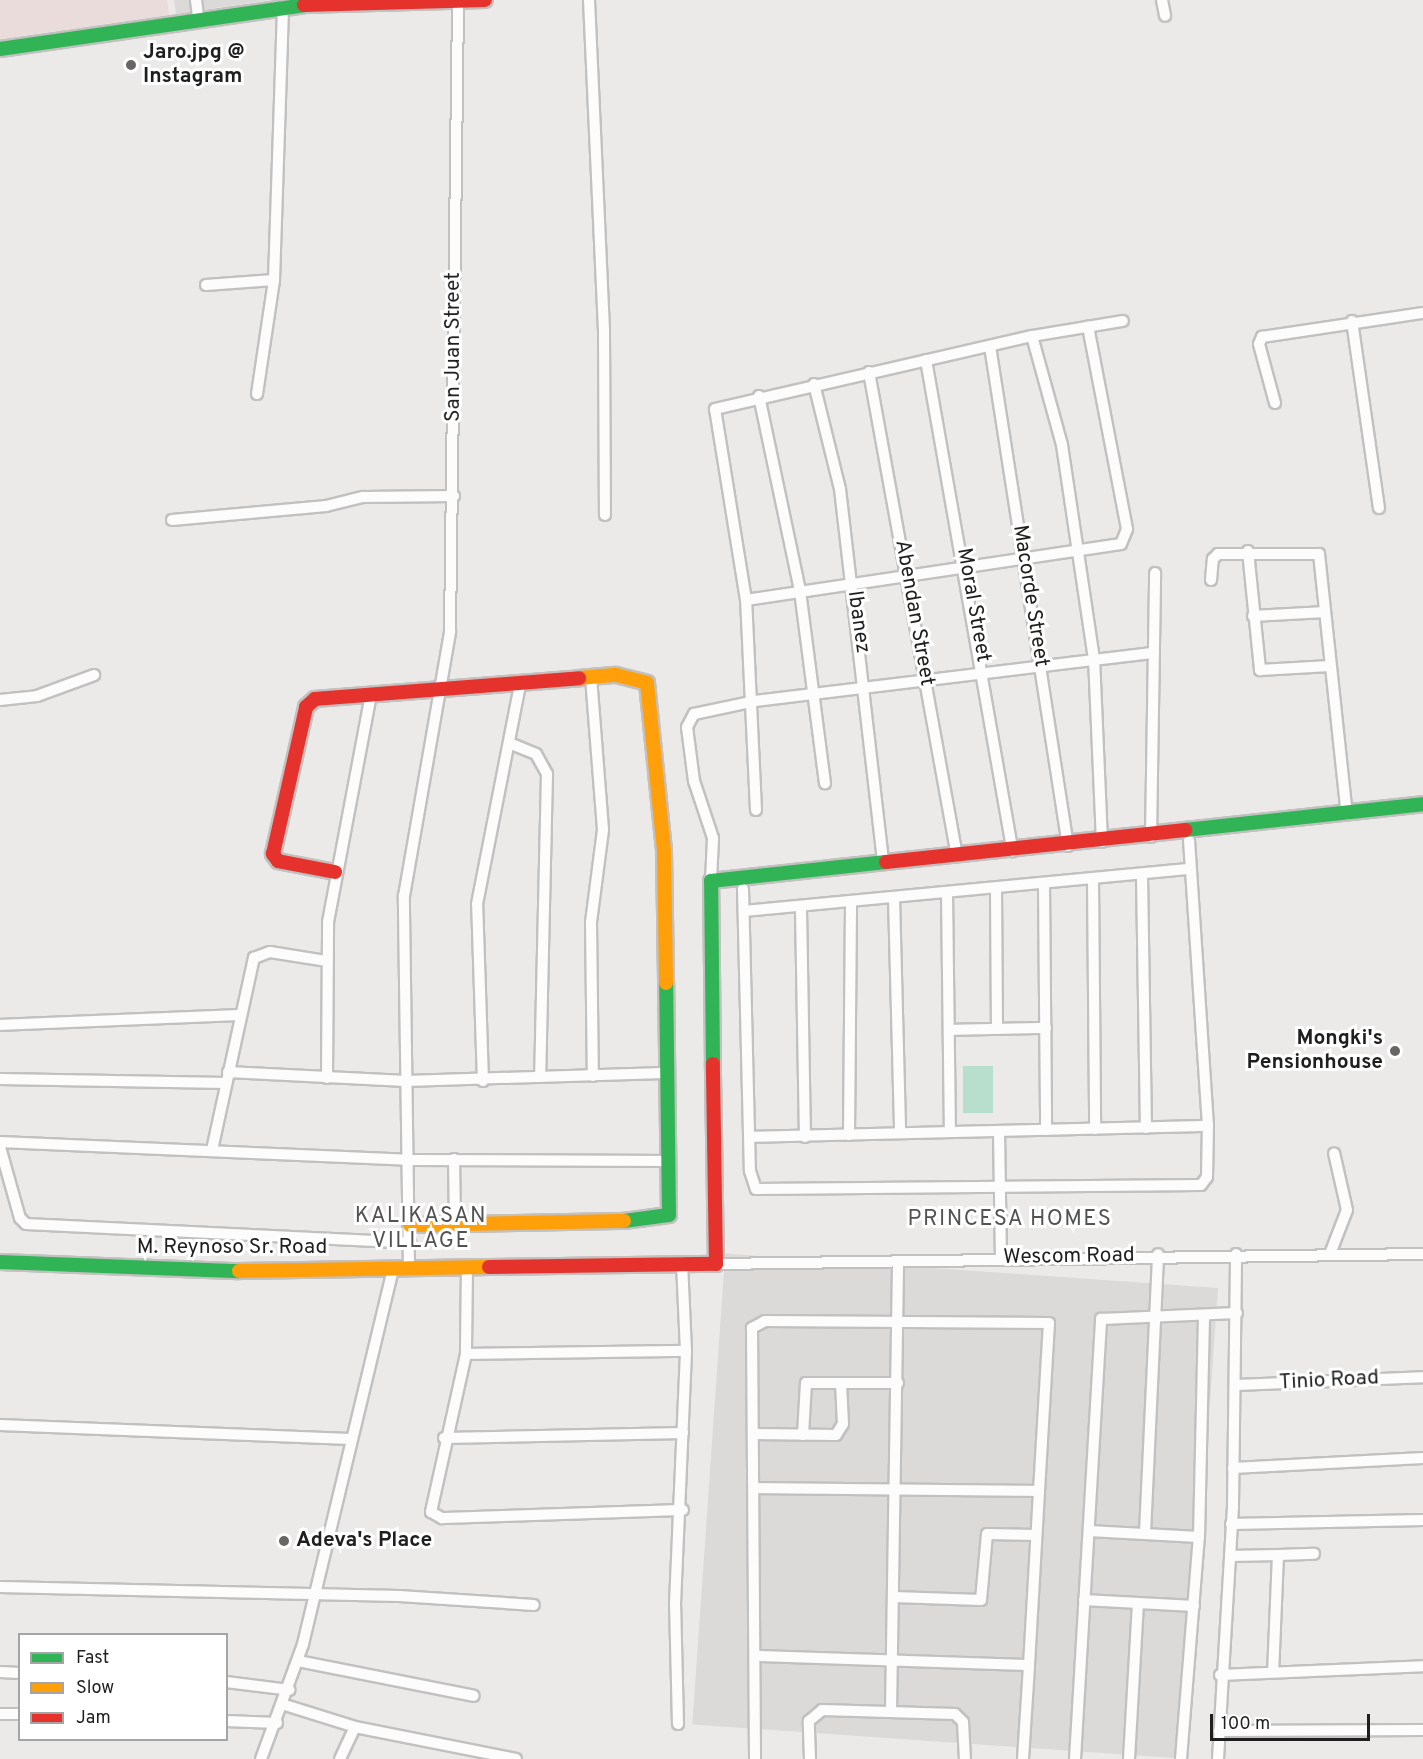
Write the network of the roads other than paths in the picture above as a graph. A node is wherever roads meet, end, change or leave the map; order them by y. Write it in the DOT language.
graph roads {
  1 [pos="196,0"];
  2 [pos="485,0"];
  3 [pos="589,0"];
  4 [pos="1162,0"];
  5 [pos="458,2"];
  6 [pos="277,4"];
  7 [pos="1165,16"];
  8 [pos="198,17"];
  9 [pos="0,49"];
  10 [pos="274,280"];
  11 [pos="206,285"];
  12 [pos="1423,313"];
  13 [pos="1123,321"];
  14 [pos="1352,321"];
  15 [pos="1088,327"];
  16 [pos="1032,336"];
  17 [pos="990,346"];
  18 [pos="926,360"];
  19 [pos="868,372"];
  20 [pos="814,384"];
  21 [pos="257,394"];
  22 [pos="759,396"];
  23 [pos="1275,403"];
  24 [pos="454,496"];
  25 [pos="1379,508"];
  26 [pos="605,515"];
  27 [pos="172,520"];
  28 [pos="1077,551"];
  29 [pos="1248,551"];
  30 [pos="1024,559"];
  31 [pos="967,568"];
  32 [pos="1155,573"];
  33 [pos="908,576"];
  34 [pos="1211,580"];
  35 [pos="853,585"];
  36 [pos="800,591"];
  37 [pos="746,600"];
  38 [pos="1326,612"];
  39 [pos="1253,616"];
  40 [pos="1154,653"];
  41 [pos="1094,658"];
  42 [pos="1041,665"];
  43 [pos="1330,666"];
  44 [pos="984,671"];
  45 [pos="94,675"];
  46 [pos="591,677"];
  47 [pos="927,681"];
  48 [pos="520,684"];
  49 [pos="867,690"];
  50 [pos="443,691"];
  51 [pos="371,694"];
  52 [pos="813,696"];
  53 [pos="0,700"];
  54 [pos="755,701"];
  55 [pos="509,743"];
  56 [pos="825,783"];
  57 [pos="1423,804"];
  58 [pos="756,810"];
  59 [pos="1347,814"];
  60 [pos="1151,837"];
  61 [pos="1189,841"];
  62 [pos="1102,842"];
  63 [pos="1068,846"];
  64 [pos="1013,851"];
  65 [pos="957,855"];
  66 [pos="883,863"];
  67 [pos="1190,869"];
  68 [pos="335,872"];
  69 [pos="1142,874"];
  70 [pos="1093,879"];
  71 [pos="711,881"];
  72 [pos="1044,884"];
  73 [pos="996,888"];
  74 [pos="743,889"];
  75 [pos="947,892"];
  76 [pos="894,898"];
  77 [pos="851,903"];
  78 [pos="801,909"];
  79 [pos="744,911"];
  80 [pos="327,961"];
  81 [pos="240,1015"];
  82 [pos="0,1025"];
  83 [pos="1046,1028"];
  84 [pos="997,1029"];
  85 [pos="949,1030"];
  86 [pos="228,1072"];
  87 [pos="664,1073"];
  88 [pos="593,1076"];
  89 [pos="540,1077"];
  90 [pos="327,1078"];
  91 [pos="0,1079"];
  92 [pos="406,1081"];
  93 [pos="483,1081"];
  94 [pos="226,1083"];
  95 [pos="1208,1126"];
  96 [pos="1146,1128"];
  97 [pos="1095,1129"];
  98 [pos="1046,1130"];
  99 [pos="950,1131"];
  100 [pos="900,1132"];
  101 [pos="999,1132"];
  102 [pos="849,1135"];
  103 [pos="751,1137"];
  104 [pos="805,1137"];
  105 [pos="0,1142"];
  106 [pos="0,1147"];
  107 [pos="212,1150"];
  108 [pos="1334,1153"];
  109 [pos="453,1159"];
  110 [pos="408,1160"];
  111 [pos="669,1161"];
  112 [pos="999,1189"];
  113 [pos="410,1225"];
  114 [pos="455,1225"];
  115 [pos="411,1243"];
  116 [pos="1158,1254"];
  117 [pos="1236,1254"];
  118 [pos="1330,1254"];
  119 [pos="1423,1254"];
  120 [pos="1001,1258"];
  121 [pos="0,1262"];
  122 [pos="682,1262"];
  123 [pos="898,1262"];
  124 [pos="716,1264"];
  125 [pos="466,1267"];
  126 [pos="393,1268"];
  127 [pos="409,1268"];
  128 [pos="1237,1313"];
  129 [pos="1204,1315"];
  130 [pos="1153,1318"];
  131 [pos="899,1319"];
  132 [pos="687,1351"];
  133 [pos="466,1354"];
  134 [pos="1423,1377"];
  135 [pos="842,1383"];
  136 [pos="898,1383"];
  137 [pos="1236,1385"];
  138 [pos="0,1425"];
  139 [pos="683,1433"];
  140 [pos="753,1434"];
  141 [pos="803,1435"];
  142 [pos="444,1438"];
  143 [pos="350,1439"];
  144 [pos="1423,1458"];
  145 [pos="1233,1468"];
  146 [pos="897,1487"];
  147 [pos="754,1488"];
  148 [pos="1039,1491"];
  149 [pos="684,1510"];
  150 [pos="1423,1520"];
  151 [pos="1231,1524"];
  152 [pos="1089,1531"];
  153 [pos="1145,1533"];
  154 [pos="1036,1535"];
  155 [pos="1199,1537"];
  156 [pos="1314,1554"];
  157 [pos="1278,1555"];
  158 [pos="1230,1556"];
  159 [pos="0,1587"];
  160 [pos="313,1593"];
  161 [pos="894,1597"];
  162 [pos="1084,1600"];
  163 [pos="1138,1604"];
  164 [pos="534,1605"];
  165 [pos="1194,1606"];
  166 [pos="757,1656"];
  167 [pos="892,1660"];
  168 [pos="298,1661"];
  169 [pos="1029,1665"];
  170 [pos="1423,1666"];
  171 [pos="0,1672"];
  172 [pos="1273,1672"];
  173 [pos="18,1673"];
  174 [pos="1220,1675"];
  175 [pos="228,1682"];
  176 [pos="290,1690"];
  177 [pos="474,1696"];
  178 [pos="285,1705"];
  179 [pos="891,1712"];
  180 [pos="0,1713"];
  181 [pos="18,1714"];
  182 [pos="228,1721"];
  183 [pos="277,1723"];
  184 [pos="678,1724"];
  185 [pos="355,1727"];
  186 [pos="1423,1730"];
  187 [pos="1219,1731"];
  188 [pos="261,1759"];
  189 [pos="340,1759"];
  190 [pos="516,1759"];
  191 [pos="755,1759"];
  192 [pos="810,1759"];
  193 [pos="965,1759"];
  194 [pos="1023,1759"];
  195 [pos="1075,1759"];
  196 [pos="1129,1759"];
  197 [pos="1181,1759"];
  198 [pos="1218,1759"];
  1 -- 8 [label="street"];
  2 -- 5 [label="street"];
  3 -- 26 [label="street"];
  4 -- 7 [label="street"];
  5 -- 6 [label="street"];
  5 -- 24 [label="street, San Juan Street"];
  6 -- 8 [label="street"];
  6 -- 10 [label="street"];
  8 -- 9 [label="street"];
  10 -- 11 [label="street"];
  10 -- 21 [label="street"];
  12 -- 14 [label="street"];
  13 -- 15 [label="street"];
  14 -- 23 [label="street"];
  14 -- 25 [label="street"];
  15 -- 16 [label="street"];
  15 -- 28 [label="street"];
  16 -- 17 [label="street"];
  16 -- 28 [label="street"];
  17 -- 18 [label="street"];
  17 -- 30 [label="street, Macorde Street"];
  18 -- 19 [label="street"];
  18 -- 31 [label="street, Moral Street"];
  19 -- 20 [label="street"];
  19 -- 33 [label="street, Abendan Street"];
  20 -- 22 [label="street"];
  20 -- 35 [label="street, Ibanez"];
  22 -- 36 [label="street"];
  22 -- 37 [label="street"];
  24 -- 27 [label="street"];
  24 -- 50 [label="street, San Juan Street"];
  28 -- 30 [label="street"];
  28 -- 41 [label="street"];
  29 -- 34 [label="street"];
  29 -- 38 [label="street"];
  29 -- 39 [label="street"];
  30 -- 31 [label="street"];
  30 -- 42 [label="street, Macorde Street"];
  31 -- 33 [label="street"];
  31 -- 44 [label="street, Moral Street"];
  32 -- 40 [label="street"];
  33 -- 35 [label="street"];
  33 -- 47 [label="street, Abendan Street"];
  35 -- 36 [label="street"];
  35 -- 49 [label="street, Ibanez"];
  36 -- 37 [label="street"];
  36 -- 52 [label="street"];
  37 -- 54 [label="street"];
  38 -- 39 [label="street"];
  38 -- 43 [label="street"];
  39 -- 43 [label="street"];
  40 -- 41 [label="street"];
  40 -- 60 [label="street"];
  41 -- 42 [label="street"];
  41 -- 62 [label="street"];
  42 -- 44 [label="street"];
  42 -- 63 [label="street, Macorde Street"];
  43 -- 59 [label="street"];
  44 -- 47 [label="street"];
  44 -- 64 [label="street, Moral Street"];
  45 -- 53 [label="street"];
  46 -- 48 [label="street"];
  46 -- 87 [label="street"];
  46 -- 88 [label="street"];
  47 -- 49 [label="street"];
  47 -- 65 [label="street, Abendan Street"];
  48 -- 50 [label="street"];
  48 -- 55 [label="street"];
  49 -- 52 [label="street"];
  49 -- 66 [label="street, Ibanez"];
  50 -- 51 [label="street"];
  50 -- 92 [label="street, San Juan Street"];
  51 -- 68 [label="street"];
  51 -- 68 [label="street"];
  52 -- 54 [label="street"];
  52 -- 56 [label="street"];
  54 -- 58 [label="street"];
  54 -- 71 [label="street"];
  55 -- 89 [label="street"];
  55 -- 93 [label="street"];
  57 -- 59 [label="street"];
  59 -- 60 [label="street"];
  60 -- 62 [label="street"];
  61 -- 67 [label="street"];
  62 -- 63 [label="street"];
  63 -- 64 [label="street"];
  64 -- 65 [label="street"];
  65 -- 66 [label="street"];
  66 -- 71 [label="street"];
  67 -- 69 [label="street"];
  67 -- 95 [label="street"];
  68 -- 80 [label="street"];
  69 -- 70 [label="street"];
  69 -- 96 [label="street"];
  70 -- 72 [label="street"];
  70 -- 97 [label="street"];
  71 -- 124 [label="street"];
  72 -- 73 [label="street"];
  72 -- 83 [label="street"];
  73 -- 75 [label="street"];
  73 -- 84 [label="street"];
  74 -- 79 [label="street"];
  75 -- 76 [label="street"];
  75 -- 85 [label="street"];
  76 -- 77 [label="street"];
  76 -- 100 [label="street"];
  77 -- 78 [label="street"];
  77 -- 102 [label="street"];
  78 -- 79 [label="street"];
  78 -- 104 [label="street"];
  79 -- 103 [label="street"];
  80 -- 81 [label="street"];
  80 -- 90 [label="street"];
  81 -- 82 [label="street"];
  81 -- 86 [label="street"];
  83 -- 84 [label="street"];
  83 -- 98 [label="street"];
  84 -- 85 [label="street"];
  85 -- 99 [label="street"];
  86 -- 90 [label="street"];
  86 -- 94 [label="street"];
  87 -- 88 [label="street"];
  87 -- 111 [label="street"];
  88 -- 89 [label="street"];
  89 -- 93 [label="street"];
  90 -- 92 [label="street"];
  91 -- 94 [label="street"];
  92 -- 93 [label="street"];
  92 -- 110 [label="street, San Juan Street"];
  94 -- 107 [label="street"];
  95 -- 96 [label="street"];
  95 -- 112 [label="street"];
  96 -- 97 [label="street"];
  97 -- 98 [label="street"];
  98 -- 101 [label="street"];
  99 -- 100 [label="street"];
  99 -- 101 [label="street"];
  100 -- 102 [label="street"];
  101 -- 112 [label="street"];
  102 -- 104 [label="street"];
  103 -- 104 [label="street"];
  103 -- 112 [label="street"];
  105 -- 107 [label="street"];
  106 -- 115 [label="street"];
  107 -- 110 [label="street"];
  108 -- 118 [label="street"];
  109 -- 110 [label="street"];
  109 -- 111 [label="street"];
  109 -- 114 [label="street"];
  110 -- 113 [label="street, San Juan Street"];
  111 -- 114 [label="street"];
  112 -- 120 [label="street"];
  113 -- 114 [label="street"];
  113 -- 115 [label="street, San Juan Street"];
  115 -- 127 [label="street, San Juan Street"];
  116 -- 117 [label="street, Wescom Road"];
  116 -- 120 [label="street, Wescom Road"];
  116 -- 130 [label="street"];
  117 -- 118 [label="street, Wescom Road"];
  117 -- 128 [label="street"];
  118 -- 119 [label="street, Wescom Road"];
  120 -- 123 [label="street, Wescom Road"];
  121 -- 126 [label="street, M. Reynoso Sr. Road"];
  122 -- 124 [label="street, M. Reynoso Sr. Road"];
  122 -- 125 [label="street, M. Reynoso Sr. Road"];
  122 -- 132 [label="street"];
  123 -- 124 [label="street, Wescom Road"];
  123 -- 131 [label="street"];
  125 -- 127 [label="street, M. Reynoso Sr. Road"];
  125 -- 133 [label="street"];
  126 -- 127 [label="street, M. Reynoso Sr. Road"];
  126 -- 143 [label="street"];
  128 -- 129 [label="street"];
  128 -- 137 [label="street"];
  129 -- 130 [label="street"];
  129 -- 155 [label="street"];
  130 -- 152 [label="street"];
  130 -- 153 [label="street"];
  131 -- 136 [label="street"];
  131 -- 140 [label="street"];
  131 -- 148 [label="street"];
  132 -- 133 [label="street"];
  132 -- 139 [label="street"];
  133 -- 142 [label="street"];
  134 -- 137 [label="street, Tinio Road"];
  135 -- 136 [label="street"];
  135 -- 141 [label="street"];
  135 -- 141 [label="street"];
  136 -- 146 [label="street"];
  137 -- 145 [label="street"];
  138 -- 143 [label="street"];
  139 -- 142 [label="street"];
  139 -- 149 [label="street"];
  140 -- 141 [label="street"];
  140 -- 147 [label="street"];
  142 -- 149 [label="street"];
  143 -- 160 [label="street"];
  144 -- 145 [label="street"];
  145 -- 151 [label="street"];
  146 -- 147 [label="street"];
  146 -- 148 [label="street"];
  146 -- 161 [label="street"];
  147 -- 166 [label="street"];
  148 -- 154 [label="street"];
  149 -- 184 [label="street"];
  150 -- 151 [label="street"];
  151 -- 158 [label="street"];
  152 -- 153 [label="street"];
  152 -- 162 [label="street"];
  153 -- 155 [label="street"];
  154 -- 161 [label="street"];
  154 -- 169 [label="street"];
  155 -- 165 [label="street"];
  156 -- 157 [label="street"];
  157 -- 158 [label="street"];
  157 -- 172 [label="street"];
  158 -- 174 [label="street"];
  159 -- 160 [label="street"];
  160 -- 164 [label="street"];
  160 -- 168 [label="street"];
  161 -- 167 [label="street"];
  162 -- 163 [label="street"];
  162 -- 195 [label="street"];
  163 -- 165 [label="street"];
  163 -- 196 [label="street"];
  165 -- 197 [label="street"];
  166 -- 167 [label="street"];
  166 -- 191 [label="street"];
  167 -- 169 [label="street"];
  167 -- 179 [label="street"];
  168 -- 176 [label="street"];
  168 -- 177 [label="street"];
  169 -- 194 [label="street"];
  170 -- 172 [label="street"];
  171 -- 173 [label="street"];
  172 -- 174 [label="street"];
  174 -- 187 [label="street"];
  175 -- 176 [label="street"];
  176 -- 178 [label="street"];
  178 -- 183 [label="street"];
  178 -- 185 [label="street"];
  179 -- 192 [label="street"];
  179 -- 193 [label="street"];
  180 -- 181 [label="street"];
  182 -- 183 [label="street"];
  183 -- 188 [label="street"];
  185 -- 189 [label="street"];
  185 -- 190 [label="street"];
  186 -- 187 [label="street"];
  187 -- 198 [label="street"];
}
